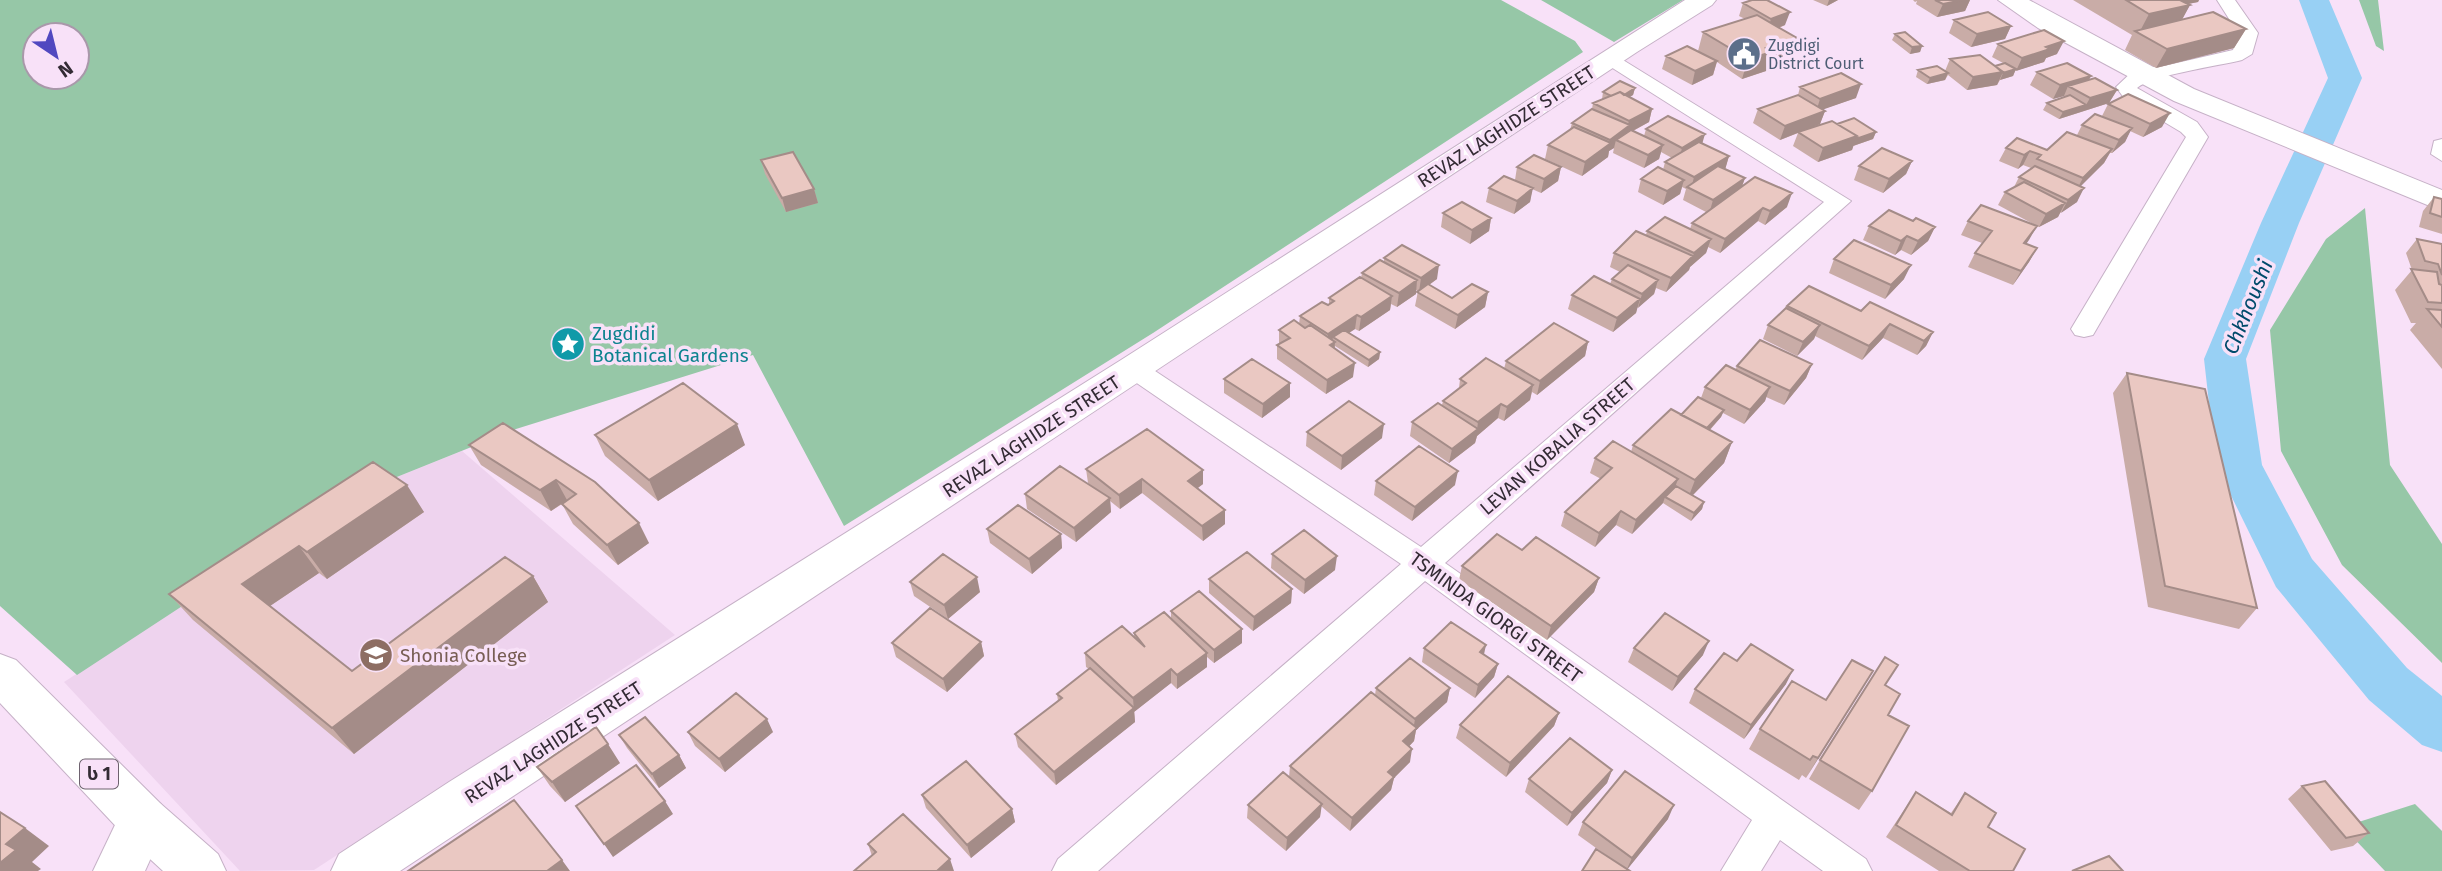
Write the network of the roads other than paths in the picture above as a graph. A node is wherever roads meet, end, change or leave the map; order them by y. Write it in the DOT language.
graph roads {
  1 [pos="1703,0"];
  2 [pos="2011,0"];
  3 [pos="2226,0"];
  4 [pos="1610,58"];
  5 [pos="2142,73"];
  6 [pos="2442,146"];
  7 [pos="2442,154"];
  8 [pos="2440,200"];
  9 [pos="2084,329"];
  10 [pos="1134,369"];
  11 [pos="1422,563"];
  12 [pos="0,673"];
  13 [pos="1774,817"];
  14 [pos="143,820"];
  15 [pos="119,871"];
  16 [pos="200,871"];
  17 [pos="357,871"];
  18 [pos="1071,871"];
  19 [pos="1740,871"];
  20 [pos="1853,871"];
  1 -- 4 [label="main road, REVAZ LAGHIDZE STREET"];
  2 -- 5 [label="main road"];
  3 -- 5 [label="street"];
  4 -- 10 [label="main road, REVAZ LAGHIDZE STREET"];
  4 -- 11 [label="street, LEVAN KOBALIA STREET"];
  5 -- 8 [label="main road"];
  5 -- 9 [label="street"];
  6 -- 7 [label="street"];
  10 -- 11 [label="street, TSMINDA GIORGI STREET"];
  10 -- 17 [label="main road, REVAZ LAGHIDZE STREET"];
  11 -- 13 [label="street, TSMINDA GIORGI STREET"];
  11 -- 18 [label="street, LEVAN KOBALIA STREET"];
  12 -- 14 [label="main road, ს 1"];
  13 -- 19 [label="street"];
  13 -- 20 [label="street, TSMINDA GIORGI STREET"];
  14 -- 15 [label="main road"];
  14 -- 16 [label="main road, ს 1"];
}
